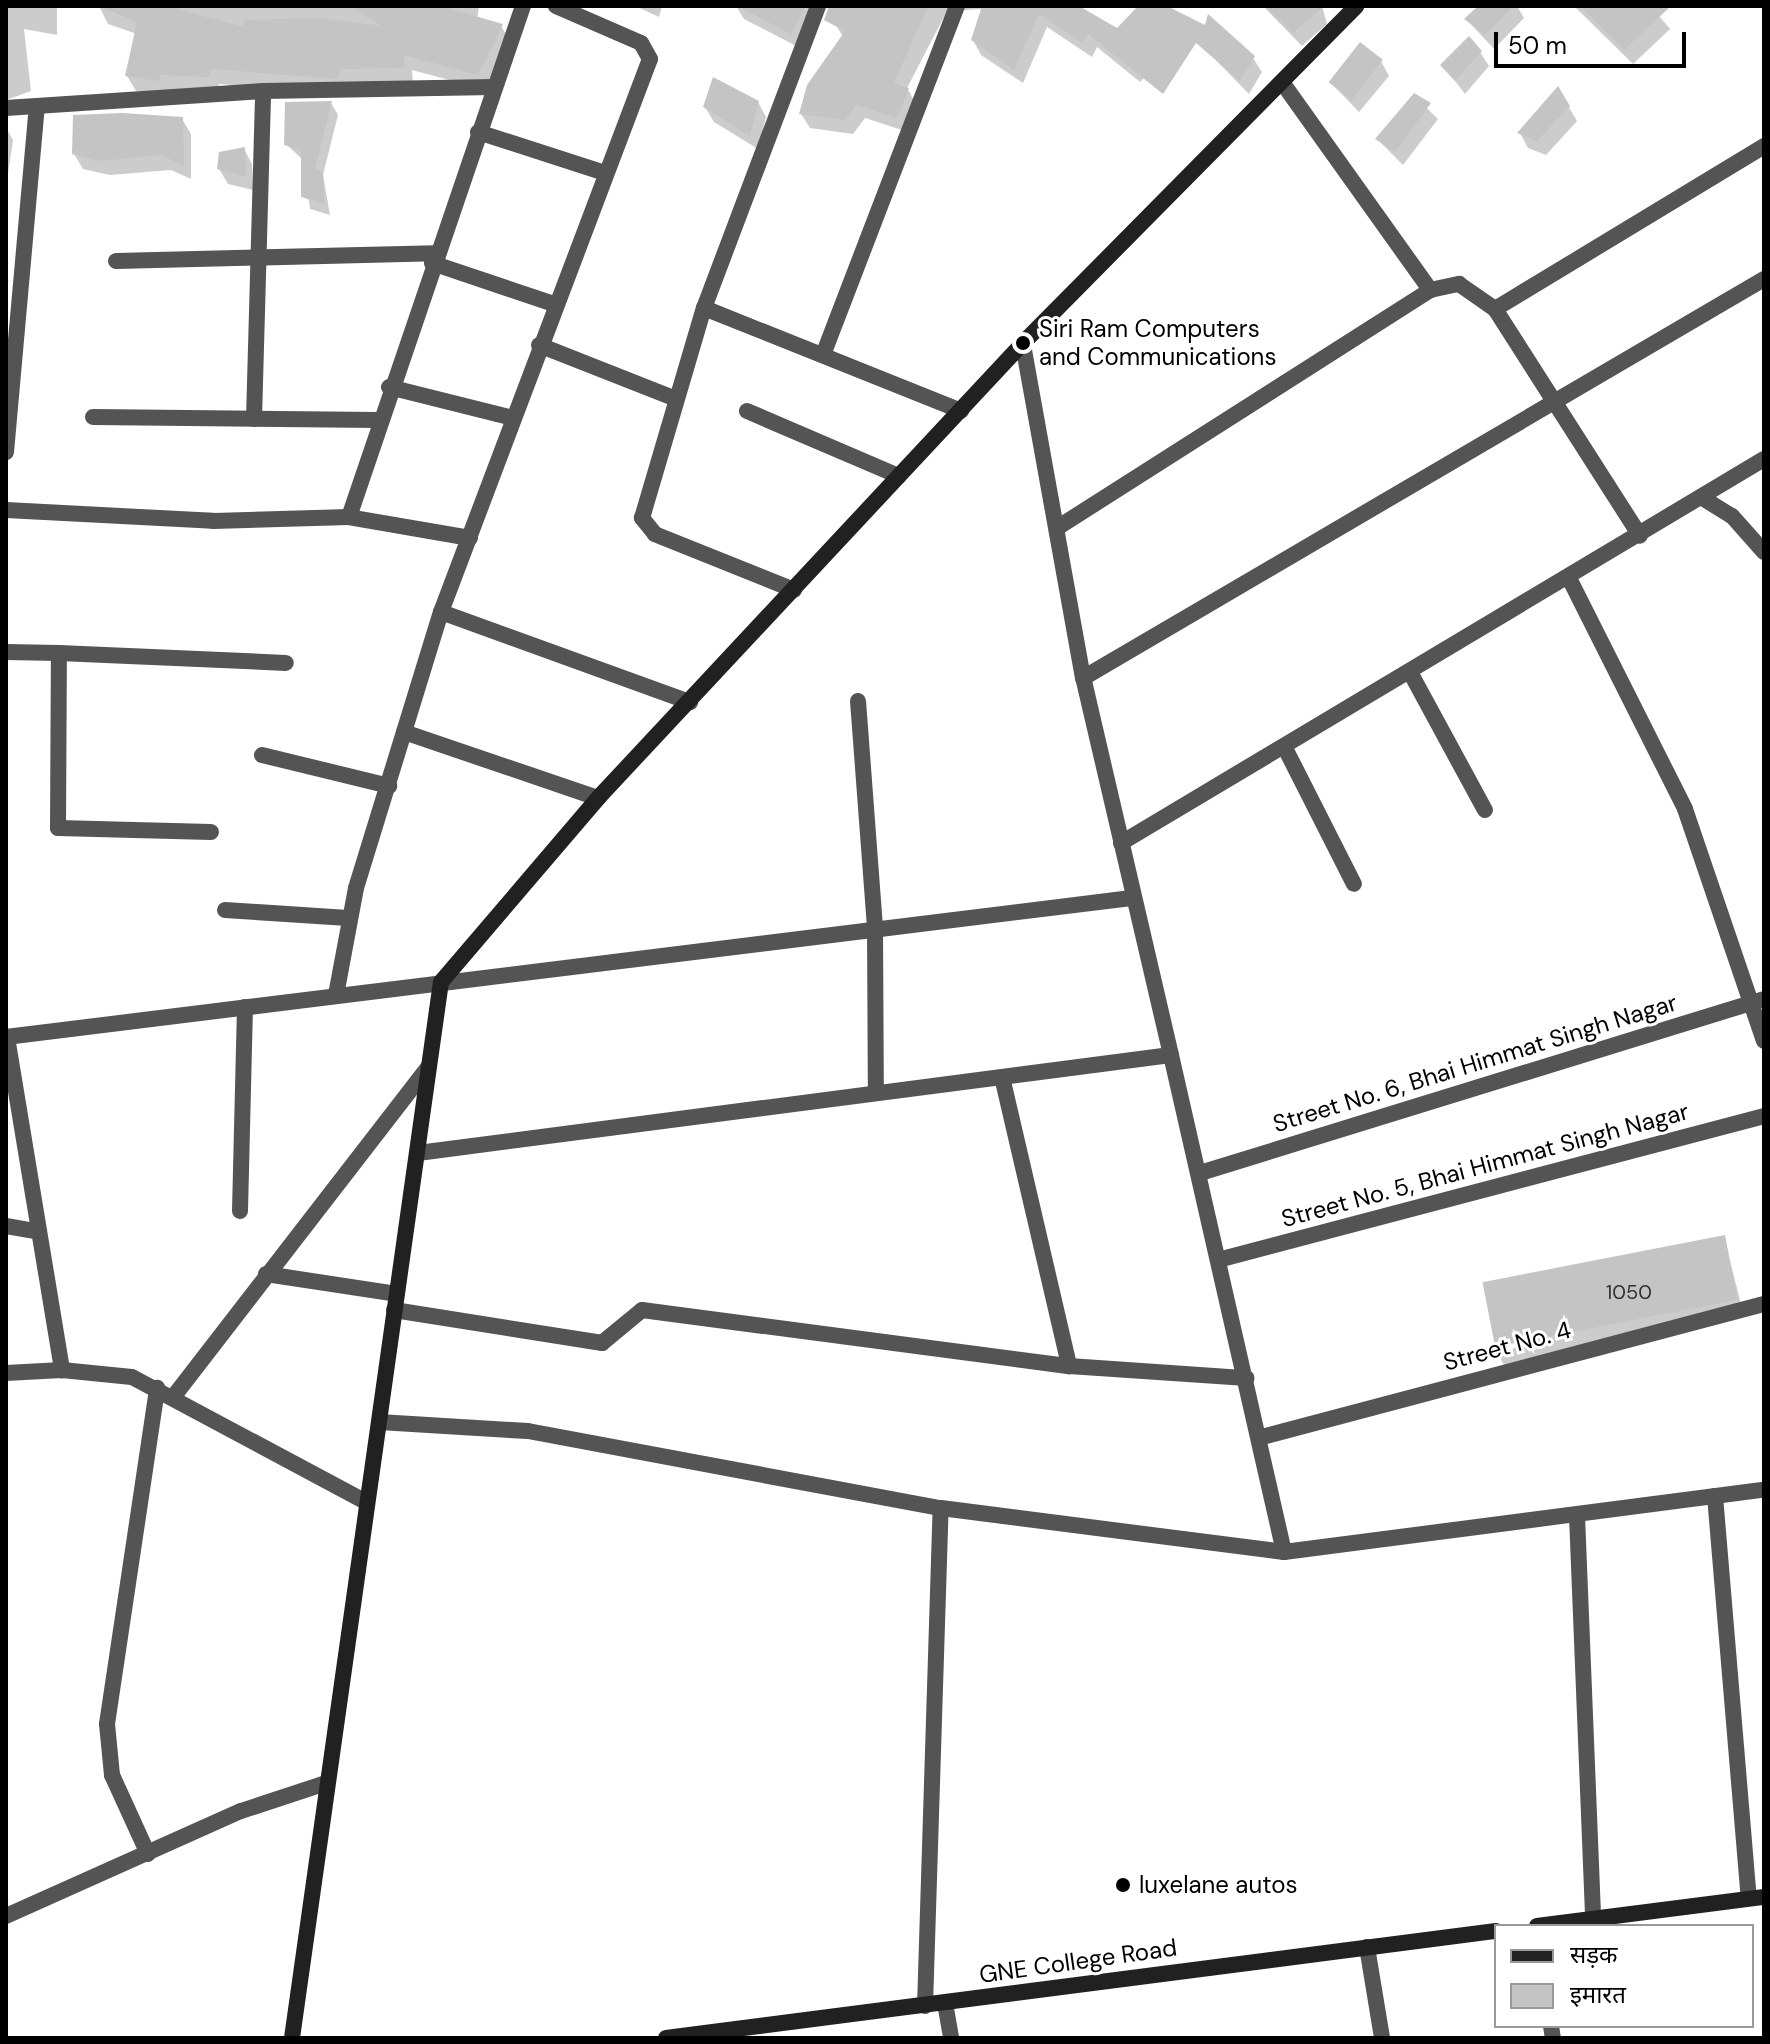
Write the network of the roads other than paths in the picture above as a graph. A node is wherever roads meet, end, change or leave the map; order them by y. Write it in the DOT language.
graph roads {
  1 [pos="523,6"];
  2 [pos="556,6"];
  3 [pos="818,6"];
  4 [pos="957,6"];
  5 [pos="1356,6"];
  6 [pos="1284,85"];
  7 [pos="494,87"];
  8 [pos="263,91"];
  9 [pos="37,107"];
  10 [pos="6,108"];
  11 [pos="478,132"];
  12 [pos="1764,146"];
  13 [pos="605,173"];
  14 [pos="263,256"];
  15 [pos="433,258"];
  16 [pos="116,261"];
  17 [pos="1764,279"];
  18 [pos="1430,290"];
  19 [pos="554,304"];
  20 [pos="704,308"];
  21 [pos="1495,309"];
  22 [pos="1023,343"];
  23 [pos="539,345"];
  24 [pos="823,355"];
  25 [pos="389,387"];
  26 [pos="676,399"];
  27 [pos="1557,399"];
  28 [pos="747,411"];
  29 [pos="961,411"];
  30 [pos="93,417"];
  31 [pos="513,418"];
  32 [pos="254,419"];
  33 [pos="378,420"];
  34 [pos="6,452"];
  35 [pos="1764,459"];
  36 [pos="899,476"];
  37 [pos="1701,497"];
  38 [pos="6,510"];
  39 [pos="349,517"];
  40 [pos="1060,526"];
  41 [pos="1640,536"];
  42 [pos="470,538"];
  43 [pos="1764,552"];
  44 [pos="1569,578"];
  45 [pos="794,590"];
  46 [pos="441,612"];
  47 [pos="6,652"];
  48 [pos="59,653"];
  49 [pos="286,663"];
  50 [pos="1410,672"];
  51 [pos="1083,678"];
  52 [pos="858,701"];
  53 [pos="690,702"];
  54 [pos="404,732"];
  55 [pos="1286,750"];
  56 [pos="262,755"];
  57 [pos="389,786"];
  58 [pos="598,798"];
  59 [pos="1485,810"];
  60 [pos="211,832"];
  61 [pos="1121,843"];
  62 [pos="1354,884"];
  63 [pos="1131,898"];
  64 [pos="225,910"];
  65 [pos="348,918"];
  66 [pos="875,928"];
  67 [pos="441,982"];
  68 [pos="336,995"];
  69 [pos="1758,1001"];
  70 [pos="245,1007"];
  71 [pos="6,1037"];
  72 [pos="1764,1041"];
  73 [pos="1171,1055"];
  74 [pos="428,1067"];
  75 [pos="1002,1077"];
  76 [pos="876,1093"];
  77 [pos="1764,1116"];
  78 [pos="418,1153"];
  79 [pos="1200,1173"];
  80 [pos="240,1211"];
  81 [pos="6,1226"];
  82 [pos="33,1231"];
  83 [pos="1218,1260"];
  84 [pos="266,1274"];
  85 [pos="395,1302"];
  86 [pos="1764,1304"];
  87 [pos="1069,1366"];
  88 [pos="62,1370"];
  89 [pos="6,1373"];
  90 [pos="1247,1378"];
  91 [pos="157,1388"];
  92 [pos="174,1396"];
  93 [pos="379,1422"];
  94 [pos="1262,1437"];
  95 [pos="1764,1490"];
  96 [pos="1715,1496"];
  97 [pos="366,1502"];
  98 [pos="941,1508"];
  99 [pos="1577,1516"];
  100 [pos="1284,1552"];
  101 [pos="326,1783"];
  102 [pos="148,1854"];
  103 [pos="1756,1898"];
  104 [pos="6,1916"];
  105 [pos="1593,1917"];
  106 [pos="1549,1924"];
  107 [pos="1494,1931"];
  108 [pos="1367,1947"];
  109 [pos="945,2003"];
  110 [pos="925,2006"];
  111 [pos="292,2038"];
  112 [pos="666,2038"];
  113 [pos="951,2038"];
  114 [pos="1382,2038"];
  1 -- 7 [label="street"];
  2 -- 13 [label="street"];
  3 -- 20 [label="street"];
  4 -- 24 [label="street"];
  5 -- 6 [label="street"];
  6 -- 18 [label="street"];
  6 -- 22 [label="street"];
  7 -- 8 [label="street"];
  7 -- 11 [label="street"];
  8 -- 9 [label="street"];
  8 -- 14 [label="street"];
  9 -- 10 [label="street"];
  9 -- 34 [label="street"];
  11 -- 13 [label="street"];
  11 -- 15 [label="street"];
  12 -- 21 [label="street"];
  13 -- 19 [label="street"];
  14 -- 15 [label="street"];
  14 -- 16 [label="street"];
  14 -- 32 [label="street"];
  15 -- 19 [label="street"];
  15 -- 25 [label="street"];
  17 -- 27 [label="street"];
  18 -- 21 [label="street"];
  18 -- 40 [label="street"];
  19 -- 23 [label="street"];
  20 -- 24 [label="street"];
  20 -- 26 [label="street"];
  21 -- 27 [label="street"];
  22 -- 29 [label="street"];
  22 -- 40 [label="street"];
  23 -- 26 [label="street"];
  23 -- 31 [label="street"];
  24 -- 29 [label="street"];
  25 -- 31 [label="street"];
  25 -- 33 [label="street"];
  26 -- 45 [label="street"];
  27 -- 41 [label="street"];
  27 -- 51 [label="street"];
  28 -- 36 [label="street"];
  29 -- 36 [label="street"];
  30 -- 32 [label="street"];
  31 -- 42 [label="street"];
  32 -- 33 [label="street"];
  33 -- 39 [label="street"];
  35 -- 37 [label="street"];
  36 -- 45 [label="street"];
  37 -- 41 [label="street"];
  37 -- 43 [label="street"];
  38 -- 39 [label="street"];
  39 -- 42 [label="street"];
  40 -- 51 [label="street"];
  41 -- 44 [label="street"];
  42 -- 46 [label="street"];
  44 -- 50 [label="street"];
  44 -- 69 [label="street"];
  45 -- 53 [label="street"];
  46 -- 53 [label="street"];
  46 -- 54 [label="street"];
  47 -- 48 [label="street"];
  48 -- 49 [label="street"];
  48 -- 60 [label="street"];
  50 -- 55 [label="street"];
  50 -- 59 [label="street"];
  51 -- 61 [label="street"];
  52 -- 66 [label="street"];
  53 -- 58 [label="street"];
  54 -- 57 [label="street"];
  54 -- 58 [label="street"];
  55 -- 61 [label="street"];
  55 -- 62 [label="street"];
  56 -- 57 [label="street"];
  57 -- 65 [label="street"];
  58 -- 67 [label="street"];
  61 -- 63 [label="street"];
  63 -- 66 [label="street"];
  63 -- 73 [label="street"];
  64 -- 65 [label="street"];
  65 -- 68 [label="street"];
  66 -- 67 [label="street"];
  66 -- 76 [label="street"];
  67 -- 68 [label="street"];
  67 -- 74 [label="street"];
  68 -- 70 [label="street"];
  69 -- 72 [label="street"];
  69 -- 79 [label="street, Street No. 6, Bhai Himmat Singh Nagar"];
  70 -- 71 [label="street"];
  70 -- 80 [label="street"];
  71 -- 82 [label="street"];
  73 -- 75 [label="street"];
  73 -- 79 [label="street"];
  74 -- 78 [label="street"];
  74 -- 84 [label="street"];
  75 -- 76 [label="street"];
  75 -- 87 [label="street"];
  76 -- 78 [label="street"];
  77 -- 83 [label="street, Street No. 5, Bhai Himmat Singh Nagar"];
  78 -- 85 [label="street"];
  79 -- 83 [label="street"];
  81 -- 82 [label="street"];
  82 -- 88 [label="street"];
  83 -- 90 [label="street"];
  84 -- 85 [label="street"];
  84 -- 92 [label="street"];
  85 -- 87 [label="street"];
  85 -- 93 [label="street"];
  86 -- 94 [label="street, Street No. 4"];
  87 -- 90 [label="street"];
  88 -- 89 [label="street"];
  88 -- 91 [label="street"];
  90 -- 94 [label="street"];
  91 -- 92 [label="street"];
  91 -- 102 [label="street"];
  92 -- 97 [label="street"];
  93 -- 97 [label="street"];
  93 -- 98 [label="street"];
  94 -- 100 [label="street"];
  95 -- 96 [label="street"];
  96 -- 99 [label="street"];
  96 -- 103 [label="street"];
  97 -- 101 [label="street"];
  98 -- 100 [label="street"];
  98 -- 110 [label="street"];
  99 -- 100 [label="street"];
  99 -- 105 [label="street"];
  101 -- 102 [label="street"];
  101 -- 111 [label="street"];
  102 -- 104 [label="street"];
  103 -- 105 [label="street"];
  105 -- 106 [label="street"];
  107 -- 108 [label="street, GNE College Road"];
  108 -- 109 [label="street, GNE College Road"];
  108 -- 114 [label="street"];
  109 -- 110 [label="street, GNE College Road"];
  109 -- 113 [label="street"];
  110 -- 112 [label="street, GNE College Road"];
}
